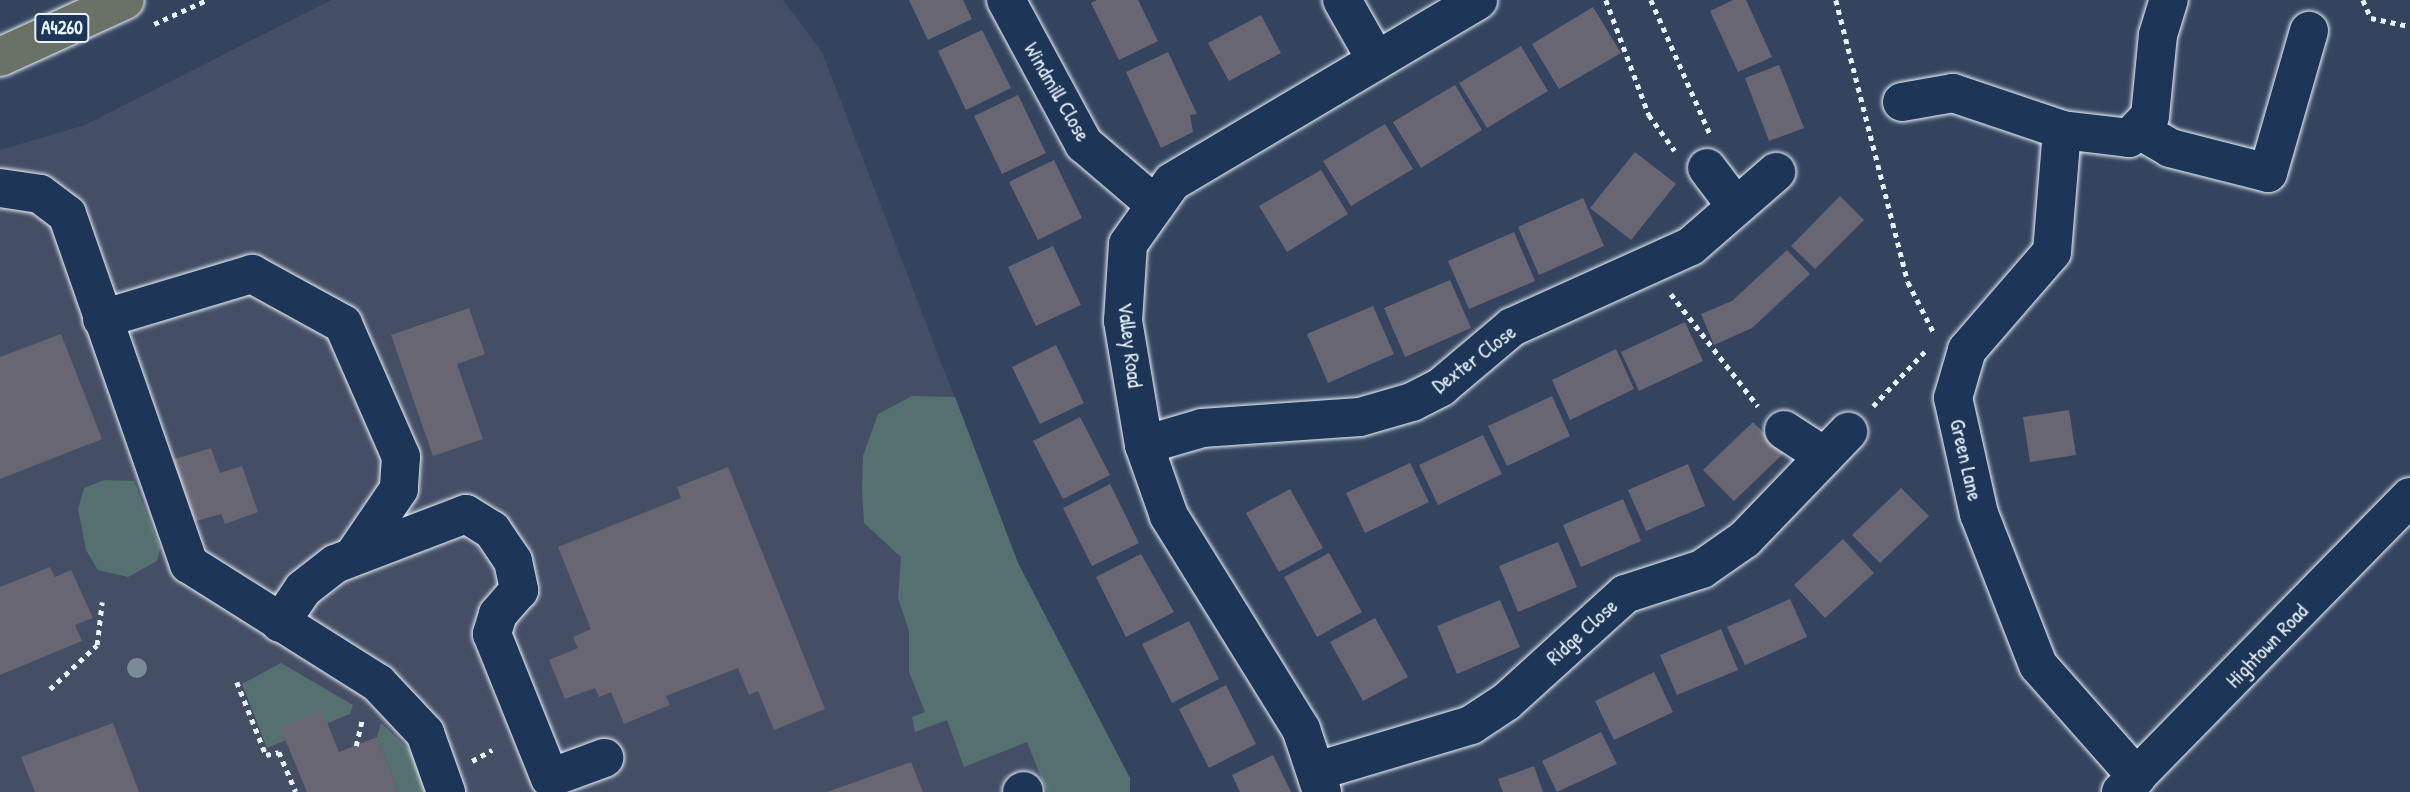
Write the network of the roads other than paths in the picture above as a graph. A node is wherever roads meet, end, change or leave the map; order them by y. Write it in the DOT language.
graph roads {
  1 [pos="125,0"];
  2 [pos="1006,0"];
  3 [pos="1342,0"];
  4 [pos="1478,0"];
  5 [pos="2169,0"];
  6 [pos="2309,31"];
  7 [pos="0,57"];
  8 [pos="1375,58"];
  9 [pos="1902,102"];
  10 [pos="2062,130"];
  11 [pos="2141,131"];
  12 [pos="1707,168"];
  13 [pos="1776,172"];
  14 [pos="0,188"];
  15 [pos="1152,202"];
  16 [pos="1735,205"];
  17 [pos="102,319"];
  18 [pos="1784,430"];
  19 [pos="1144,445"];
  20 [pos="2410,497"];
  21 [pos="354,555"];
  22 [pos="280,623"];
  23 [pos="604,758"];
  24 [pos="1319,781"];
  25 [pos="2129,784"];
  26 [pos="446,792"];
  1 -- 7 [label="main road, A4260"];
  2 -- 15 [label="street, Windmill Close"];
  3 -- 8 [label="street"];
  4 -- 8 [label="street, Valley Road"];
  5 -- 11 [label="street"];
  6 -- 11 [label="street"];
  8 -- 15 [label="street, Valley Road"];
  9 -- 10 [label="street"];
  10 -- 11 [label="street"];
  10 -- 25 [label="street, Green Lane"];
  12 -- 16 [label="street"];
  13 -- 16 [label="street, Dexter Close"];
  14 -- 17 [label="street"];
  15 -- 19 [label="street, Valley Road"];
  16 -- 19 [label="street, Dexter Close"];
  17 -- 21 [label="street"];
  17 -- 22 [label="street"];
  18 -- 24 [label="street, Ridge Close"];
  19 -- 24 [label="street, Valley Road"];
  20 -- 25 [label="street, Hightown Road"];
  21 -- 22 [label="street"];
  21 -- 23 [label="street"];
  22 -- 26 [label="street"];
}
